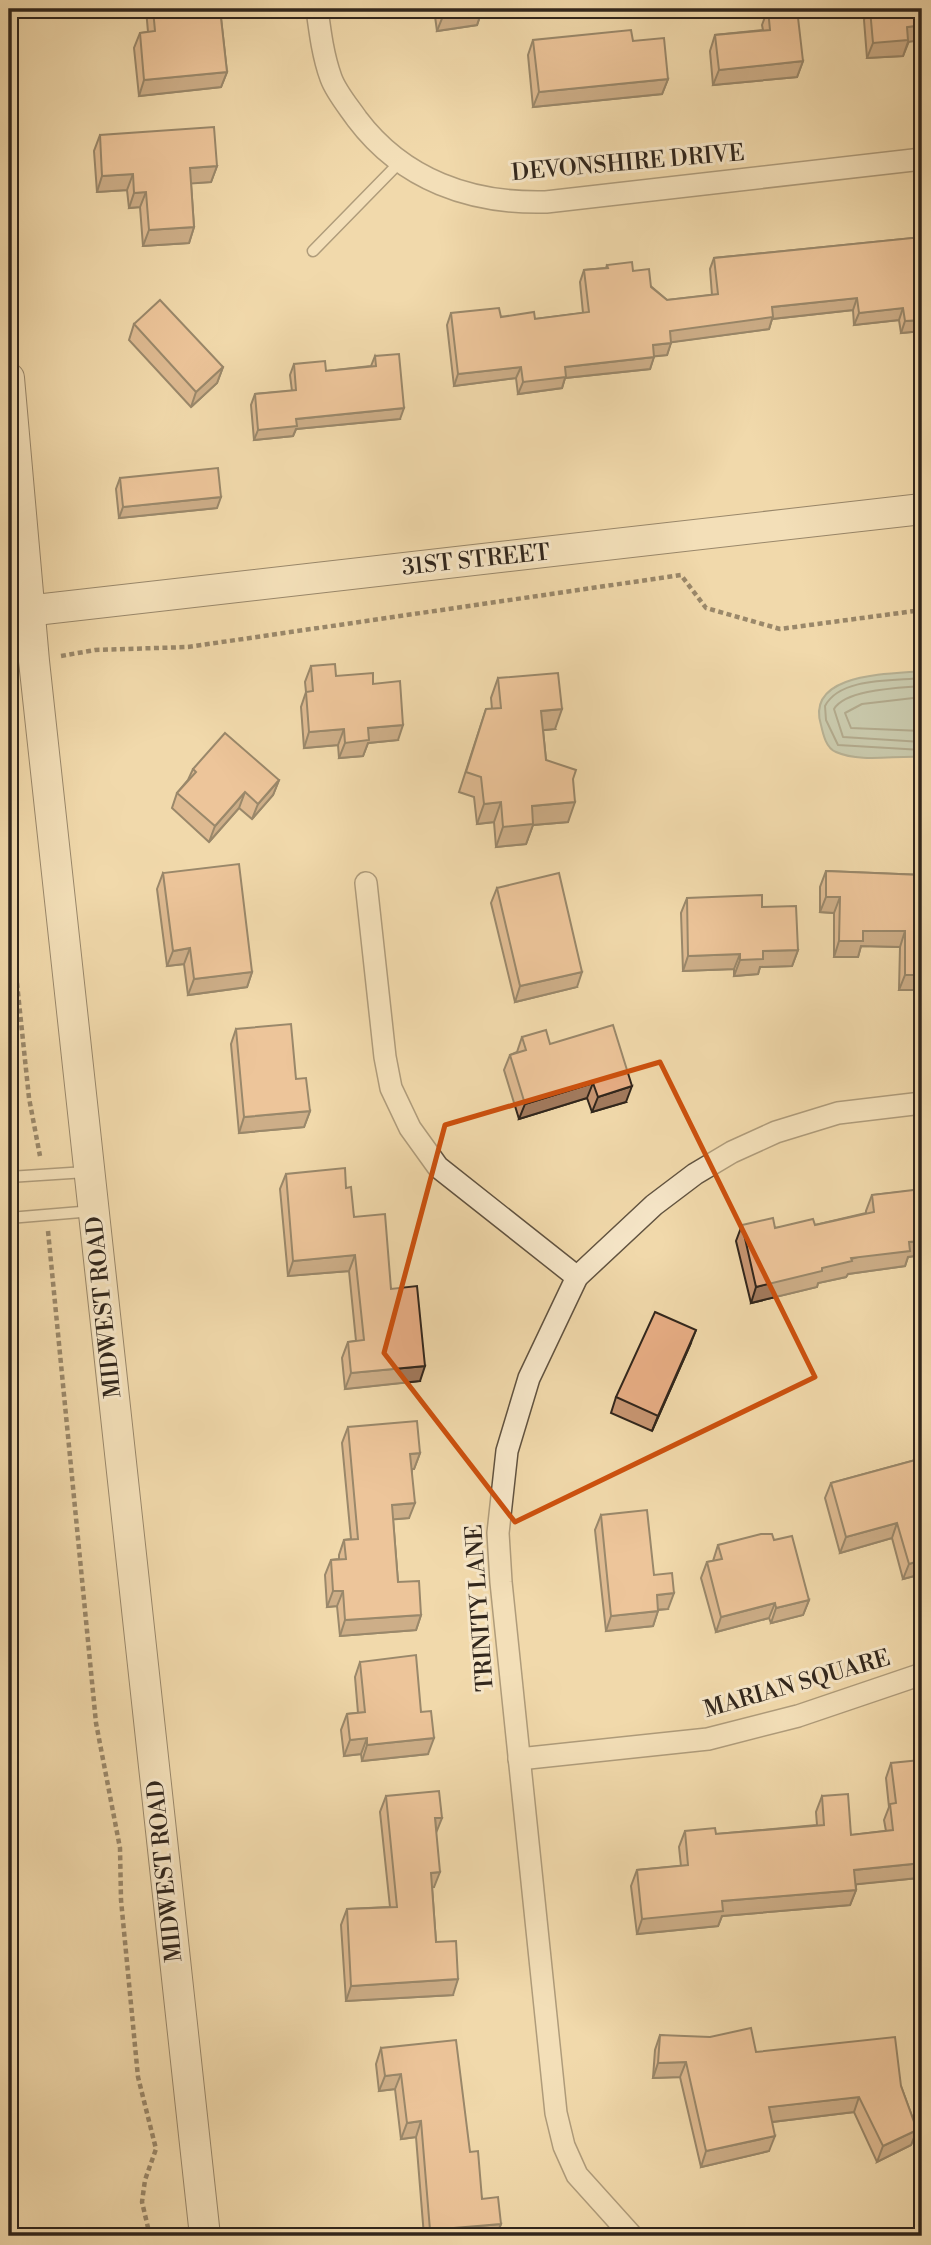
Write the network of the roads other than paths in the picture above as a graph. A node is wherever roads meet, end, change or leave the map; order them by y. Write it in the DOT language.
graph roads {
  1 [pos="317,9"];
  2 [pos="922,159"];
  3 [pos="401,161"];
  4 [pos="313,251"];
  5 [pos="9,378"];
  6 [pos="922,509"];
  7 [pos="20,612"];
  8 [pos="366,883"];
  9 [pos="922,1103"];
  10 [pos="89,1171"];
  11 [pos="9,1177"];
  12 [pos="94,1210"];
  13 [pos="9,1218"];
  14 [pos="577,1277"];
  15 [pos="922,1674"];
  16 [pos="519,1759"];
  17 [pos="205,2236"];
  18 [pos="632,2236"];
  1 -- 3 [label="street, DEVONSHIRE DRIVE"];
  2 -- 3 [label="street, DEVONSHIRE DRIVE"];
  3 -- 4 [label="lane"];
  5 -- 7 [label="main road, MIDWEST ROAD"];
  6 -- 7 [label="main road, 31ST STREET"];
  7 -- 10 [label="main road, MIDWEST ROAD"];
  8 -- 14 [label="street"];
  9 -- 14 [label="street, TRINITY LANE"];
  10 -- 11 [label="lane"];
  10 -- 12 [label="main road, MIDWEST ROAD"];
  12 -- 13 [label="lane"];
  12 -- 17 [label="main road, MIDWEST ROAD"];
  14 -- 16 [label="street, TRINITY LANE"];
  15 -- 16 [label="street, MARIAN SQUARE"];
  16 -- 18 [label="street, TRINITY LANE"];
}
